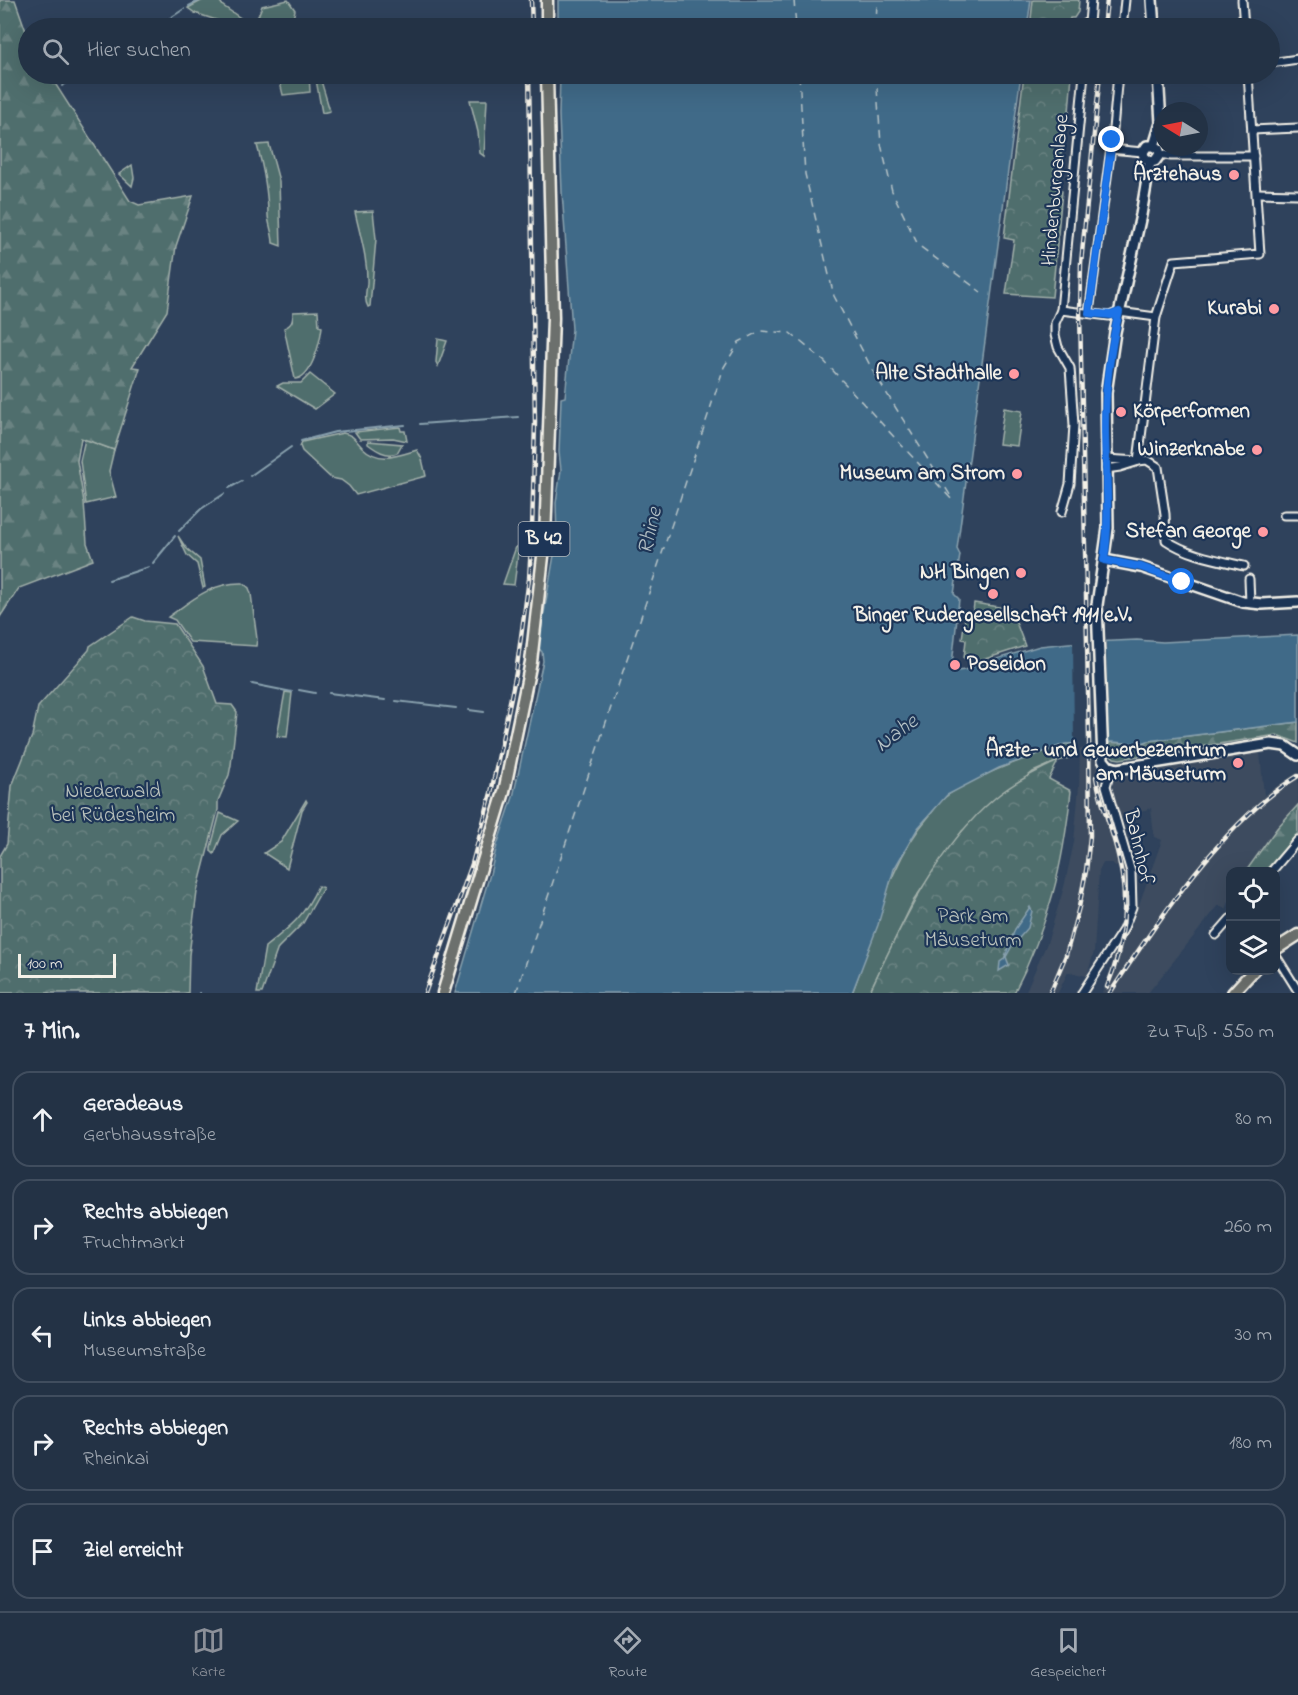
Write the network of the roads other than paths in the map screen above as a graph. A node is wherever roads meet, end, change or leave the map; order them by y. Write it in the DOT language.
graph roads {
  1 [pos="547,0"];
  2 [pos="1091,0"];
  3 [pos="1125,0"];
  4 [pos="1242,0"];
  5 [pos="1151,3"];
  6 [pos="547,18"];
  7 [pos="1092,18"];
  8 [pos="1123,18"];
  9 [pos="1153,18"];
  10 [pos="1243,18"];
  11 [pos="1298,58"];
  12 [pos="1280,61"];
  13 [pos="548,84"];
  14 [pos="1083,84"];
  15 [pos="1117,84"];
  16 [pos="1159,84"];
  17 [pos="1249,84"];
  18 [pos="1160,102"];
  19 [pos="1298,128"];
  20 [pos="1252,130"];
  21 [pos="1154,146"];
  22 [pos="1110,149"];
  23 [pos="1143,152"];
  24 [pos="1159,156"];
  25 [pos="1208,156"];
  26 [pos="1254,156"];
  27 [pos="1150,162"];
  28 [pos="1257,193"];
  29 [pos="1298,193"];
  30 [pos="1062,310"];
  31 [pos="1119,312"];
  32 [pos="1089,313"];
  33 [pos="1156,317"];
  34 [pos="1106,459"];
  35 [pos="1138,461"];
  36 [pos="1106,469"];
  37 [pos="1062,512"];
  38 [pos="1284,515"];
  39 [pos="1298,515"];
  40 [pos="1104,560"];
  41 [pos="1244,566"];
  42 [pos="1249,579"];
  43 [pos="1298,602"];
  44 [pos="1250,603"];
  45 [pos="1298,755"];
  46 [pos="1111,768"];
  47 [pos="1298,840"];
  48 [pos="1275,867"];
  49 [pos="1228,921"];
  50 [pos="1216,935"];
  51 [pos="1298,935"];
  52 [pos="1280,946"];
  53 [pos="1280,964"];
  54 [pos="1249,975"];
  55 [pos="1298,991"];
  56 [pos="443,993"];
  57 [pos="1082,993"];
  58 [pos="1233,993"];
  1 -- 6 [label="main road"];
  2 -- 7 [label="street"];
  3 -- 8 [label="street"];
  4 -- 10 [label="street"];
  5 -- 9 [label="main road"];
  11 -- 12 [label="street"];
  13 -- 56 [label="main road, B 42"];
  14 -- 30 [label="street, Hindenburganlage"];
  15 -- 22 [label="street"];
  16 -- 18 [label="main road"];
  17 -- 20 [label="street"];
  19 -- 20 [label="street"];
  20 -- 26 [label="street"];
  21 -- 23 [label="main road"];
  22 -- 23 [label="street"];
  22 -- 32 [label="street"];
  23 -- 27 [label="main road"];
  24 -- 27 [label="main road"];
  25 -- 26 [label="street"];
  26 -- 28 [label="street"];
  27 -- 31 [label="main road"];
  28 -- 29 [label="street"];
  28 -- 33 [label="street"];
  30 -- 32 [label="street"];
  30 -- 37 [label="street, Hindenburganlage"];
  31 -- 32 [label="street"];
  31 -- 33 [label="street"];
  31 -- 34 [label="main road"];
  33 -- 35 [label="street"];
  34 -- 35 [label="street"];
  34 -- 36 [label="main road"];
  35 -- 36 [label="street"];
  35 -- 41 [label="street"];
  36 -- 40 [label="main road"];
  38 -- 39 [label="street"];
  40 -- 44 [label="main road"];
  40 -- 46 [label="main road"];
  42 -- 44 [label="street"];
  43 -- 44 [label="main road"];
  45 -- 46 [label="main road"];
  46 -- 57 [label="street, Bahnhof"];
  47 -- 48 [label="street"];
  49 -- 50 [label="street"];
  51 -- 52 [label="main road"];
  53 -- 55 [label="street"];
  54 -- 58 [label="main road"];
}
